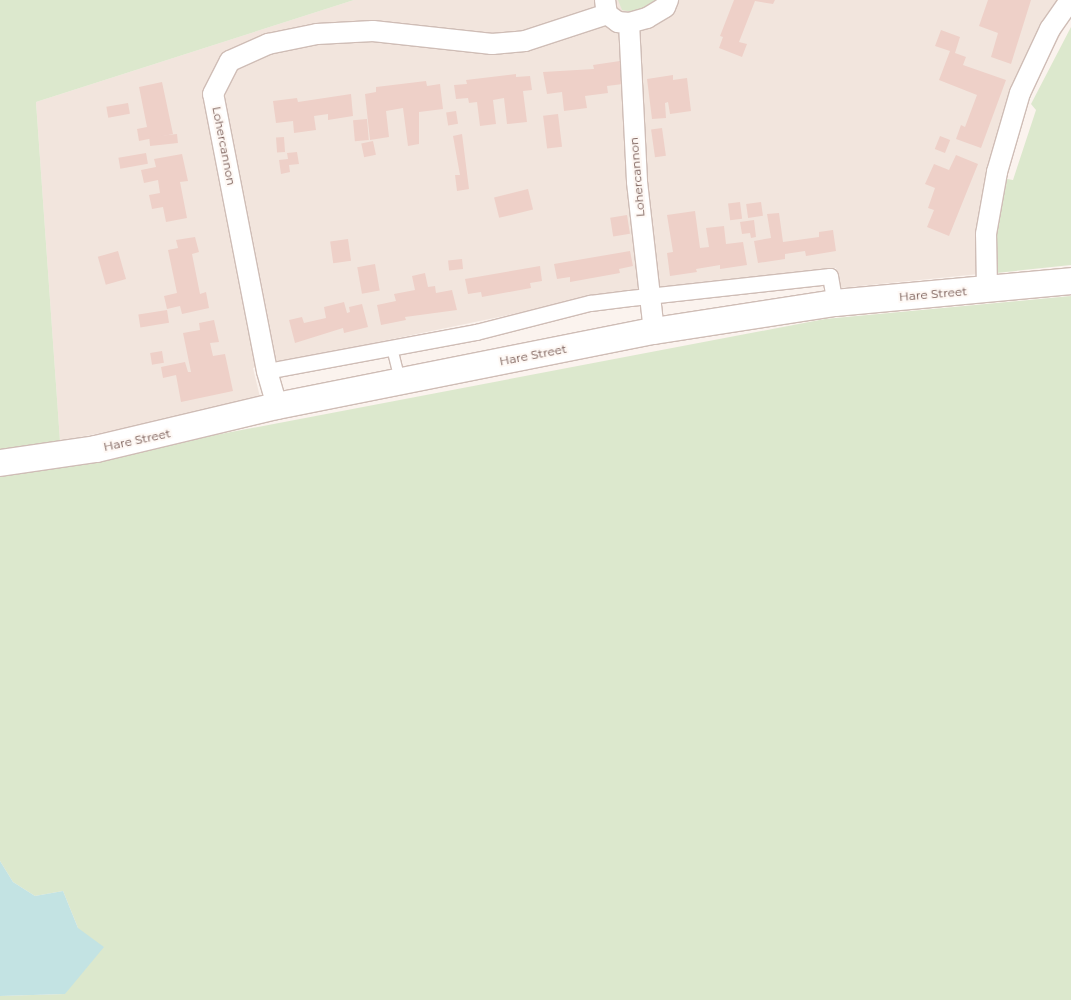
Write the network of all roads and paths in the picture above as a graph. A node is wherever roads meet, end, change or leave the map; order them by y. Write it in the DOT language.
graph roads {
  1 [pos="668,0"];
  2 [pos="1070,0"];
  3 [pos="606,7"];
  4 [pos="629,23"];
  5 [pos="1071,281"];
  6 [pos="987,289"];
  7 [pos="649,296"];
  8 [pos="835,303"];
  9 [pos="654,331"];
  10 [pos="392,348"];
  11 [pos="267,371"];
  12 [pos="400,381"];
  13 [pos="277,406"];
  14 [pos="0,463"];
  1 -- 4 [label="street"];
  2 -- 6 [label="street"];
  3 -- 4 [label="street, Lohercannon"];
  3 -- 11 [label="street, Lohercannon"];
  4 -- 7 [label="street, Lohercannon"];
  5 -- 6 [label="street, Hare Street"];
  6 -- 8 [label="street, Hare Street"];
  7 -- 8 [label="street"];
  7 -- 9 [label="street, Lohercannon"];
  7 -- 10 [label="street"];
  8 -- 9 [label="street, Hare Street"];
  9 -- 12 [label="street, Hare Street"];
  10 -- 11 [label="street"];
  10 -- 12 [label="lane"];
  11 -- 13 [label="street, Lohercannon"];
  12 -- 13 [label="street, Hare Street"];
  13 -- 14 [label="street, Hare Street"];
}
